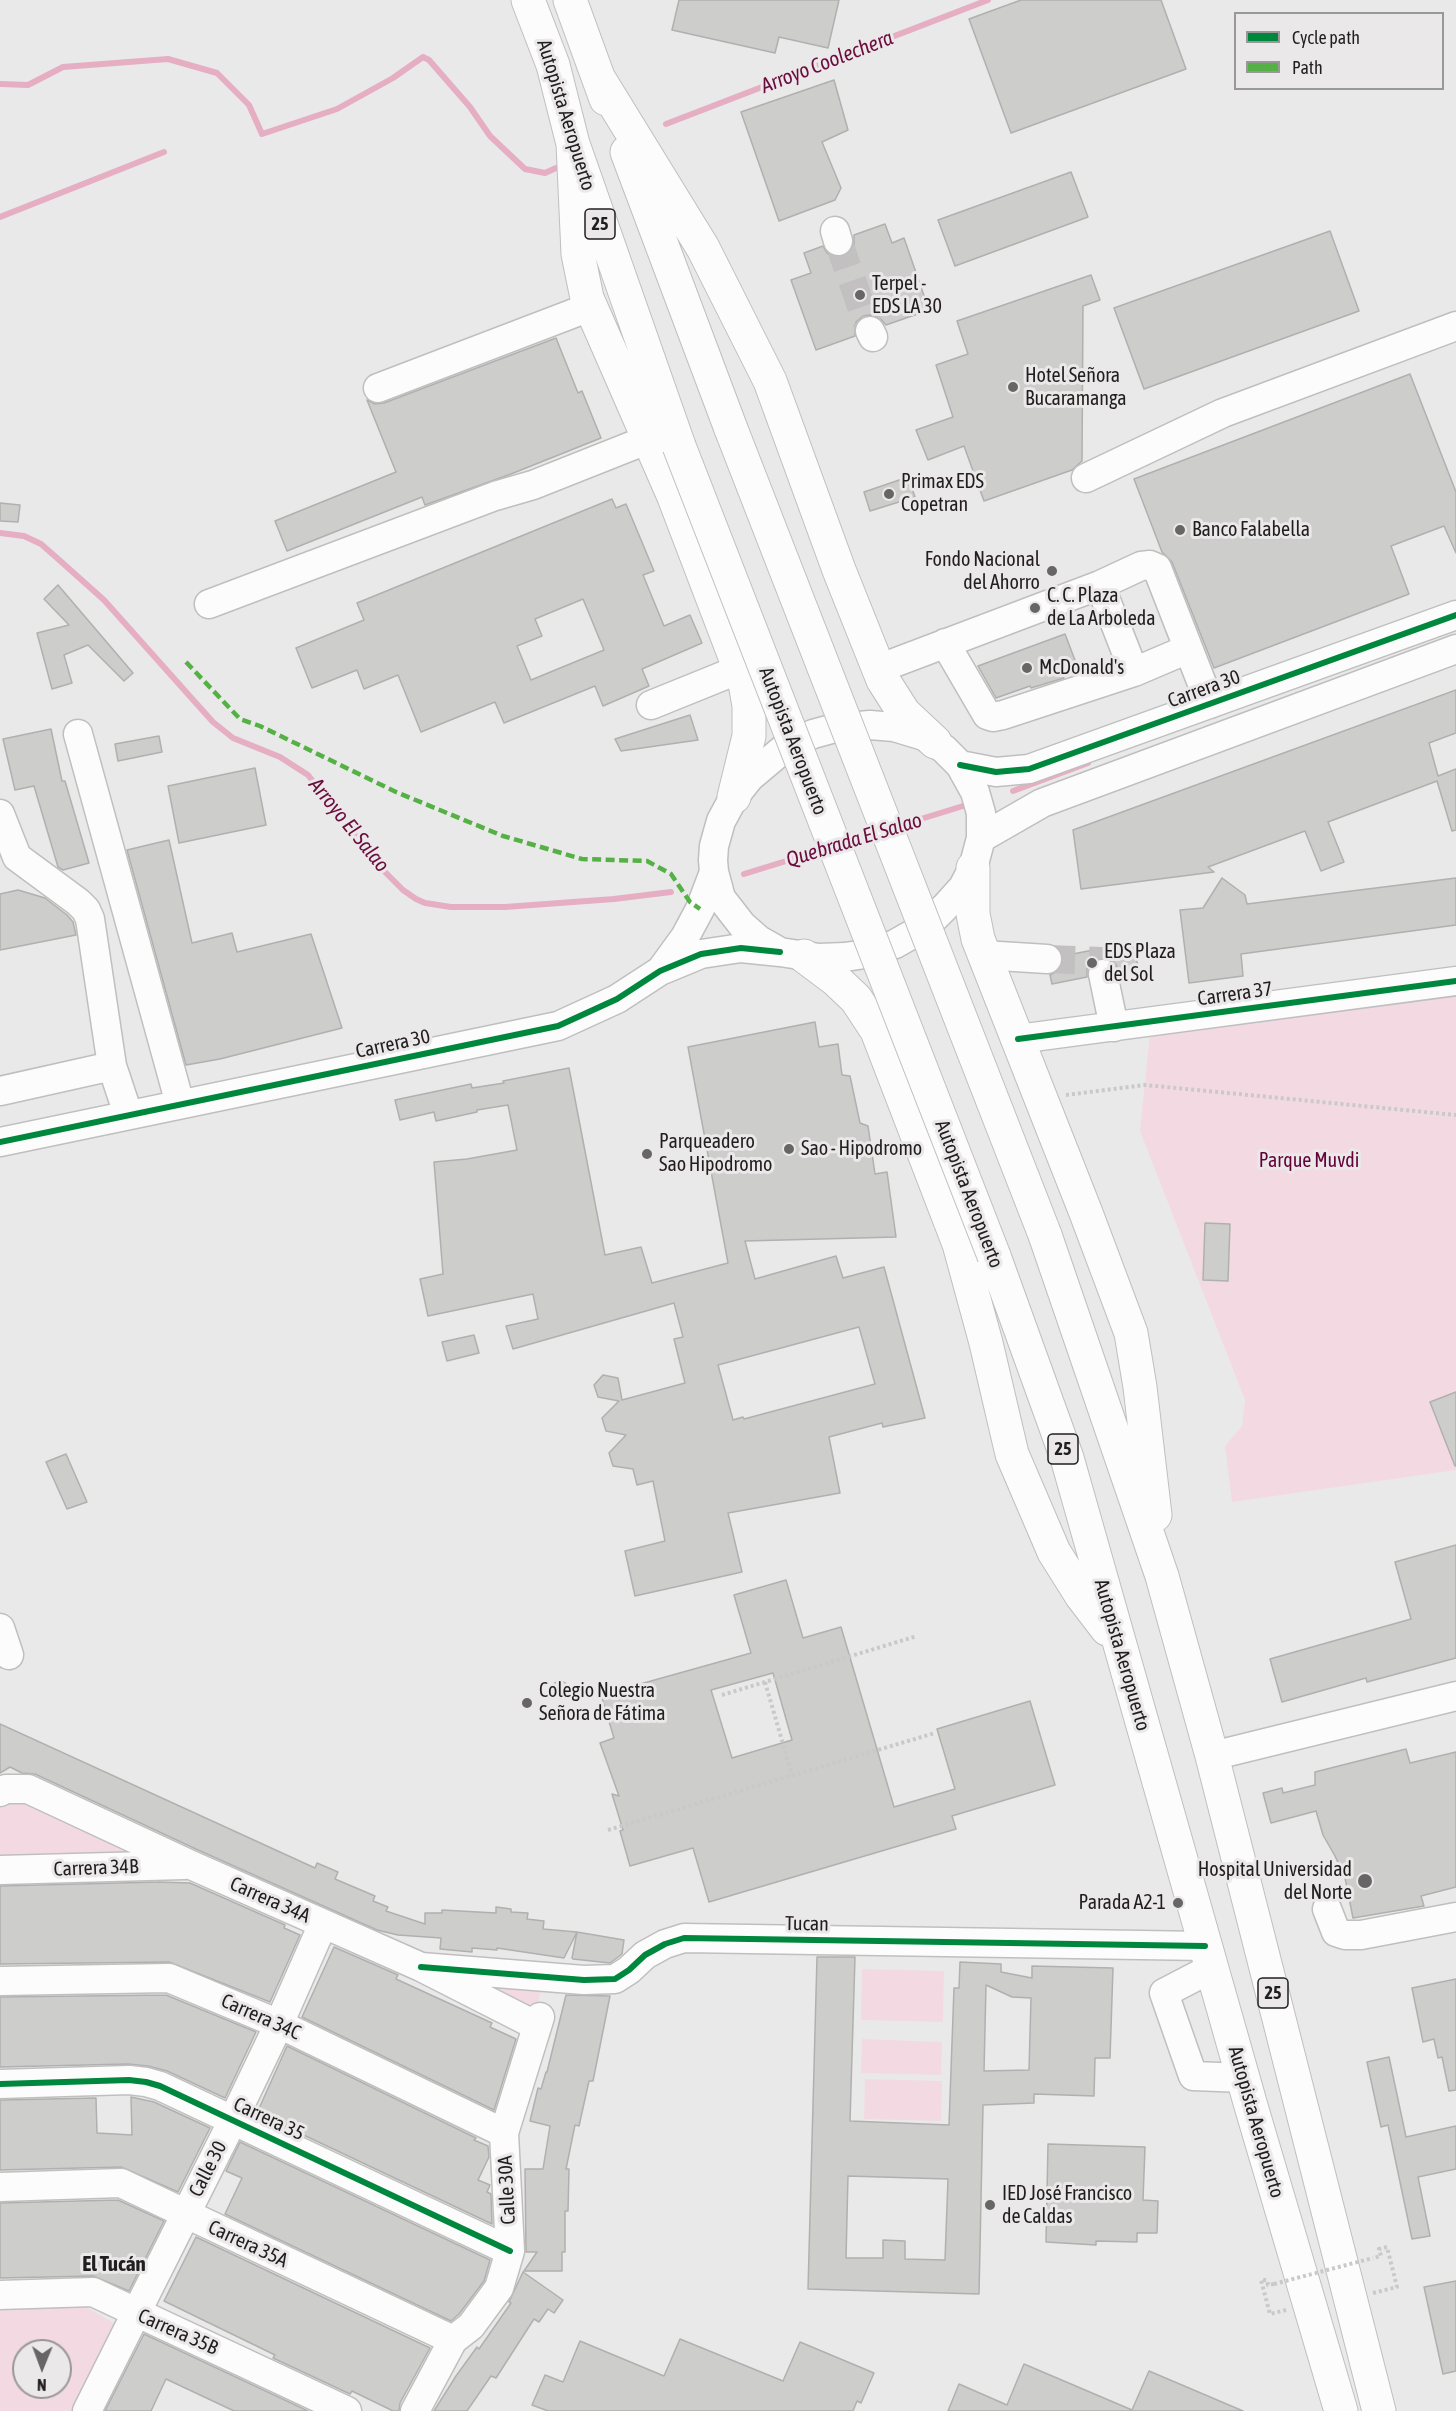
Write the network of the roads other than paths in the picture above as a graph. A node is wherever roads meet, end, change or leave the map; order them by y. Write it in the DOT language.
graph roads {
  1 [pos="528,0"];
  2 [pos="570,0"];
  3 [pos="599,80"];
  4 [pos="573,144"];
  5 [pos="590,307"];
  6 [pos="1456,326"];
  7 [pos="378,388"];
  8 [pos="664,442"];
  9 [pos="1086,478"];
  10 [pos="1100,585"];
  11 [pos="209,604"];
  12 [pos="1456,615"];
  13 [pos="945,643"];
  14 [pos="1188,649"];
  15 [pos="1456,649"];
  16 [pos="740,669"];
  17 [pos="878,669"];
  18 [pos="1134,672"];
  19 [pos="1210,704"];
  20 [pos="651,705"];
  21 [pos="78,734"];
  22 [pos="935,742"];
  23 [pos="960,765"];
  24 [pos="734,797"];
  25 [pos="0,814"];
  26 [pos="977,853"];
  27 [pos="714,873"];
  28 [pos="792,954"];
  29 [pos="983,956"];
  30 [pos="1047,959"];
  31 [pos="660,971"];
  32 [pos="1103,974"];
  33 [pos="1456,981"];
  34 [pos="1114,1027"];
  35 [pos="1018,1039"];
  36 [pos="112,1066"];
  37 [pos="0,1091"];
  38 [pos="180,1104"];
  39 [pos="128,1114"];
  40 [pos="0,1142"];
  41 [pos="1162,1576"];
  42 [pos="0,1628"];
  43 [pos="1119,1645"];
  44 [pos="9,1655"];
  45 [pos="1456,1696"];
  46 [pos="1212,1756"];
  47 [pos="0,1792"];
  48 [pos="192,1865"];
  49 [pos="0,1870"];
  50 [pos="1327,1909"];
  51 [pos="1456,1917"];
  52 [pos="323,1924"];
  53 [pos="1209,1957"];
  54 [pos="421,1967"];
  55 [pos="0,1981"];
  56 [pos="538,2021"];
  57 [pos="279,2024"];
  58 [pos="1244,2078"];
  59 [pos="0,2084"];
  60 [pos="233,2120"];
  61 [pos="504,2133"];
  62 [pos="0,2187"];
  63 [pos="185,2214"];
  64 [pos="510,2251"];
  65 [pos="0,2295"];
  66 [pos="137,2313"];
  67 [pos="453,2340"];
  68 [pos="87,2411"];
  69 [pos="347,2411"];
  70 [pos="415,2411"];
  71 [pos="1341,2411"];
  72 [pos="1379,2411"];
  1 -- 4 [label="highway, Autopista Aeropuerto / 25"];
  2 -- 3 [label="highway, Autopista Aeropuerto / 25"];
  3 -- 17 [label="highway"];
  3 -- 41 [label="highway, Autopista Aeropuerto / 25, bridge"];
  4 -- 5 [label="highway"];
  4 -- 8 [label="highway, Autopista Aeropuerto / 25"];
  5 -- 7 [label="street"];
  5 -- 8 [label="highway"];
  6 -- 9 [label="street"];
  8 -- 11 [label="street"];
  8 -- 16 [label="highway"];
  8 -- 43 [label="highway, Autopista Aeropuerto / 25, bridge"];
  10 -- 13 [label="street"];
  10 -- 14 [label="street"];
  10 -- 18 [label="street"];
  12 -- 19 [label="street, Carrera 30"];
  13 -- 17 [label="street"];
  13 -- 18 [label="street"];
  14 -- 18 [label="street"];
  14 -- 19 [label="street"];
  15 -- 26 [label="street"];
  16 -- 20 [label="street"];
  16 -- 24 [label="highway"];
  17 -- 22 [label="highway"];
  19 -- 23 [label="street, Carrera 30"];
  21 -- 38 [label="street"];
  22 -- 23 [label="street"];
  22 -- 24 [label="street"];
  23 -- 26 [label="street"];
  24 -- 27 [label="street"];
  25 -- 36 [label="street"];
  26 -- 28 [label="street, Carrera 30"];
  26 -- 29 [label="highway"];
  27 -- 28 [label="street"];
  27 -- 31 [label="street, Carrera 30"];
  28 -- 31 [label="street, Carrera 30"];
  28 -- 43 [label="highway"];
  29 -- 30 [label="street"];
  29 -- 35 [label="highway"];
  31 -- 38 [label="street, Carrera 30"];
  32 -- 34 [label="street"];
  33 -- 34 [label="street, Carrera 37"];
  34 -- 35 [label="street, Carrera 37"];
  35 -- 41 [label="highway"];
  36 -- 37 [label="street"];
  36 -- 39 [label="street"];
  38 -- 39 [label="street, Carrera 30"];
  39 -- 40 [label="street, Carrera 30"];
  41 -- 46 [label="highway, Autopista Aeropuerto / 25"];
  42 -- 44 [label="street"];
  43 -- 53 [label="highway, Autopista Aeropuerto / 25"];
  45 -- 46 [label="street"];
  46 -- 72 [label="highway, Autopista Aeropuerto / 25"];
  47 -- 48 [label="street, Carrera 34A"];
  48 -- 49 [label="street, Carrera 34B"];
  48 -- 52 [label="street, Carrera 34A"];
  50 -- 51 [label="street"];
  52 -- 54 [label="street, Carrera 34A"];
  52 -- 57 [label="street, Calle 30"];
  53 -- 54 [label="street, Tucan"];
  53 -- 58 [label="highway, Autopista Aeropuerto / 25"];
  53 -- 58 [label="street"];
  54 -- 56 [label="street, Carrera 34A"];
  55 -- 57 [label="street, Carrera 34C"];
  56 -- 61 [label="street, Calle 30A"];
  57 -- 60 [label="street, Calle 30"];
  57 -- 61 [label="street, Carrera 34C"];
  58 -- 71 [label="highway, Autopista Aeropuerto / 25"];
  59 -- 60 [label="street, Carrera 35"];
  60 -- 63 [label="street, Calle 30"];
  60 -- 64 [label="street, Carrera 35"];
  61 -- 64 [label="street, Calle 30A"];
  62 -- 63 [label="street, Carrera 35A"];
  63 -- 66 [label="street, Calle 30"];
  63 -- 67 [label="street, Carrera 35A"];
  64 -- 67 [label="street, Calle 30A"];
  65 -- 66 [label="street, Carrera 35B"];
  66 -- 68 [label="street, Calle 30"];
  66 -- 69 [label="street, Carrera 35B"];
  67 -- 70 [label="street, Calle 30A"];
}
